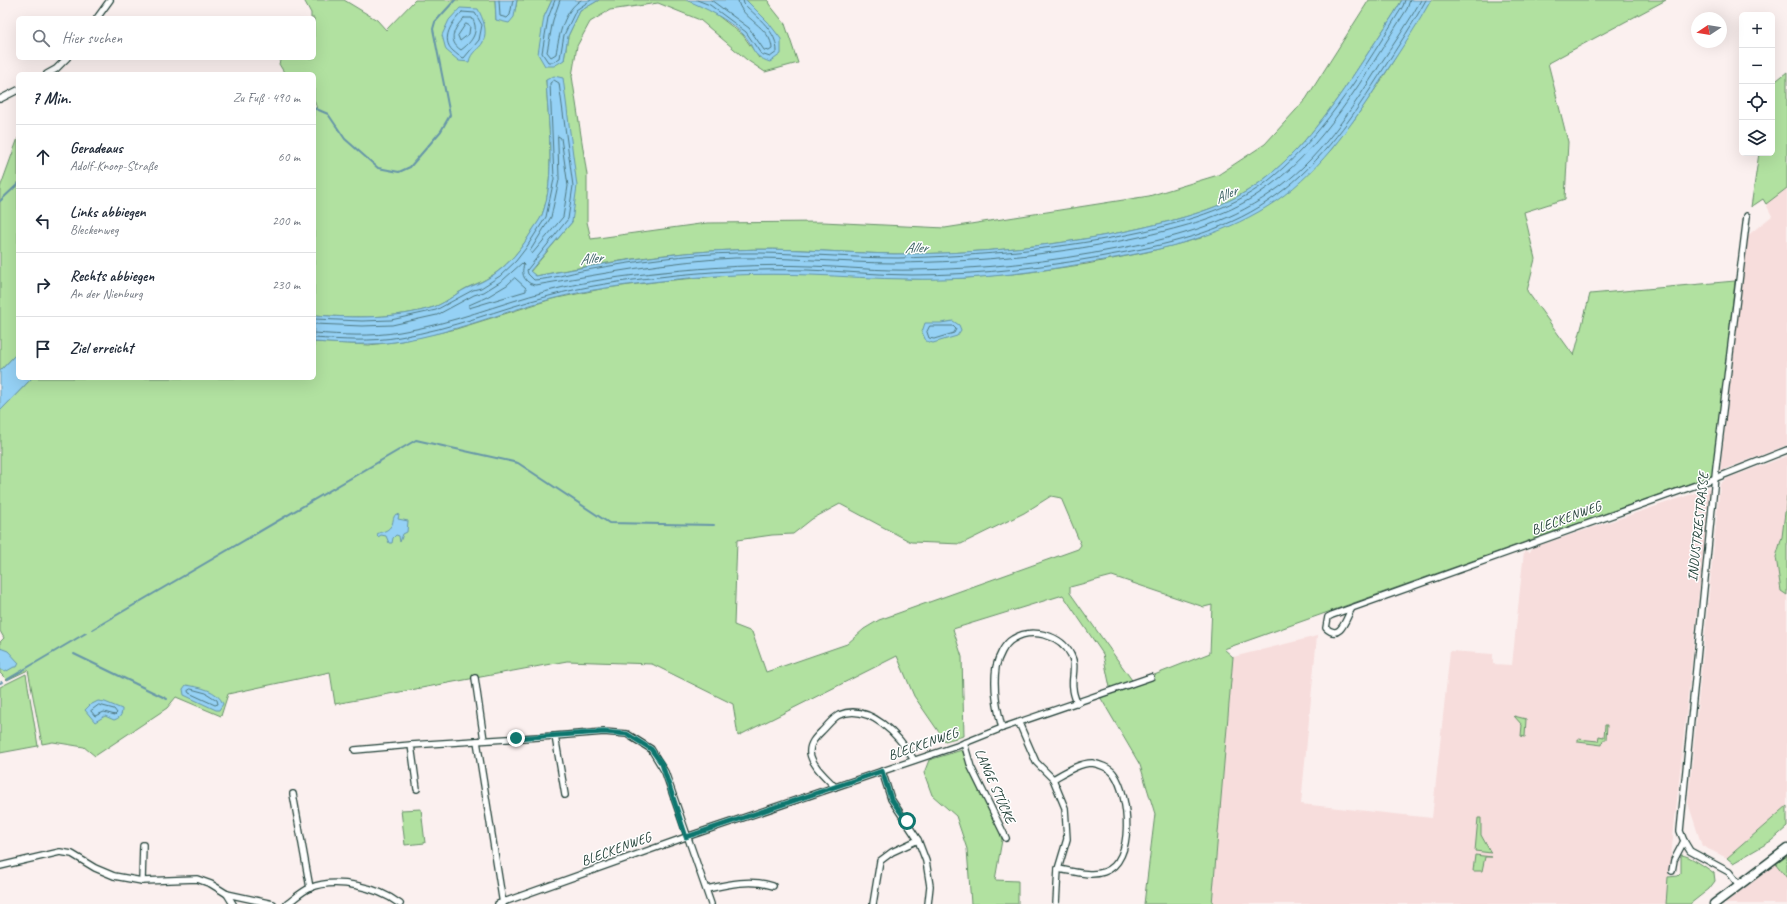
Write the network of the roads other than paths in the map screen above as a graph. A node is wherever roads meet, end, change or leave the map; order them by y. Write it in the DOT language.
graph roads {
  1 [pos="110,0"];
  2 [pos="98,16"];
  3 [pos="65,60"];
  4 [pos="51,72"];
  5 [pos="16,91"];
  6 [pos="0,99"];
  7 [pos="1747,216"];
  8 [pos="1787,450"];
  9 [pos="1716,478"];
  10 [pos="1352,608"];
  11 [pos="1152,677"];
  12 [pos="475,678"];
  13 [pos="1077,703"];
  14 [pos="1019,723"];
  15 [pos="1002,728"];
  16 [pos="555,736"];
  17 [pos="484,740"];
  18 [pos="477,741"];
  19 [pos="964,743"];
  20 [pos="411,745"];
  21 [pos="355,750"];
  22 [pos="914,760"];
  23 [pos="882,771"];
  24 [pos="1053,779"];
  25 [pos="835,787"];
  26 [pos="417,789"];
  27 [pos="293,794"];
  28 [pos="565,795"];
  29 [pos="686,837"];
  30 [pos="1006,838"];
  31 [pos="918,840"];
  32 [pos="1684,841"];
  33 [pos="143,845"];
  34 [pos="1787,848"];
  35 [pos="0,866"];
  36 [pos="1058,869"];
  37 [pos="1672,871"];
  38 [pos="142,881"];
  39 [pos="1739,885"];
  40 [pos="773,886"];
  41 [pos="310,888"];
  42 [pos="707,890"];
  43 [pos="227,894"];
  44 [pos="233,904"];
  45 [pos="273,904"];
  46 [pos="287,904"];
  47 [pos="400,904"];
  48 [pos="501,904"];
  49 [pos="711,904"];
  50 [pos="873,904"];
  51 [pos="928,904"];
  52 [pos="1056,904"];
  53 [pos="1714,904"];
  1 -- 2 [label="street"];
  3 -- 4 [label="street"];
  5 -- 6 [label="street"];
  7 -- 9 [label="street, INDUSTRIESTRASSE"];
  8 -- 9 [label="street, BLECKENWEG"];
  9 -- 10 [label="street, BLECKENWEG"];
  9 -- 32 [label="street, INDUSTRIESTRASSE"];
  10 -- 10 [label="street, BLECKENWEG"];
  11 -- 13 [label="street, BLECKENWEG"];
  12 -- 17 [label="street"];
  13 -- 14 [label="street, BLECKENWEG"];
  13 -- 15 [label="street"];
  14 -- 15 [label="street, BLECKENWEG"];
  14 -- 24 [label="street"];
  15 -- 19 [label="street, BLECKENWEG"];
  16 -- 17 [label="street"];
  16 -- 28 [label="street"];
  16 -- 29 [label="street"];
  17 -- 18 [label="street"];
  18 -- 20 [label="street"];
  18 -- 48 [label="street"];
  19 -- 22 [label="street, BLECKENWEG"];
  19 -- 30 [label="street, LANGE STÜCKE"];
  20 -- 21 [label="street"];
  20 -- 26 [label="street"];
  22 -- 23 [label="street, BLECKENWEG"];
  22 -- 25 [label="street"];
  23 -- 25 [label="street, BLECKENWEG"];
  23 -- 31 [label="street"];
  24 -- 36 [label="street"];
  24 -- 36 [label="street"];
  25 -- 29 [label="street, BLECKENWEG"];
  27 -- 41 [label="street"];
  29 -- 42 [label="street"];
  29 -- 48 [label="street, BLECKENWEG"];
  31 -- 50 [label="street"];
  31 -- 51 [label="street"];
  32 -- 37 [label="street"];
  32 -- 39 [label="street"];
  33 -- 38 [label="street"];
  34 -- 39 [label="main road"];
  35 -- 38 [label="street"];
  36 -- 52 [label="street"];
  38 -- 43 [label="street"];
  39 -- 53 [label="main road"];
  40 -- 42 [label="street"];
  41 -- 46 [label="street"];
  41 -- 47 [label="street"];
  42 -- 49 [label="street"];
  43 -- 44 [label="street"];
  43 -- 45 [label="street"];
}
